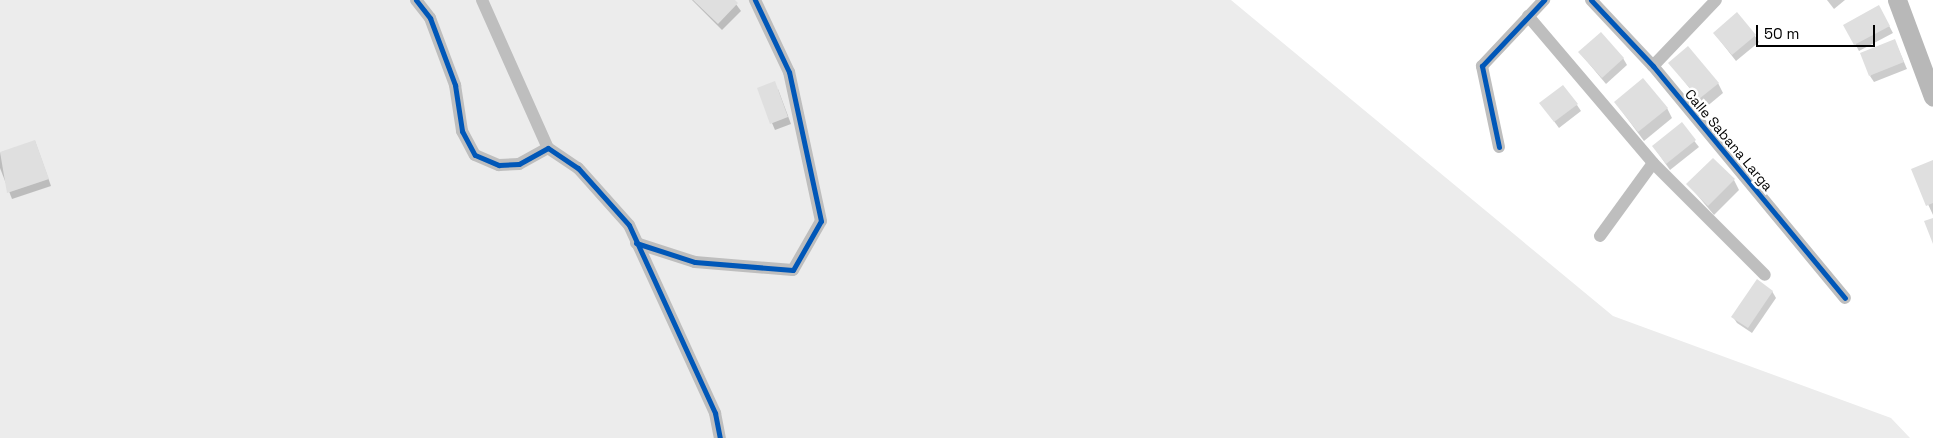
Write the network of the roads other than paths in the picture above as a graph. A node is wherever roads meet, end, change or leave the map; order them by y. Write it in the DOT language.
graph roads {
  1 [pos="482,0"];
  2 [pos="755,0"];
  3 [pos="1544,0"];
  4 [pos="1592,0"];
  5 [pos="1716,0"];
  6 [pos="1897,0"];
  7 [pos="422,2"];
  8 [pos="1528,16"];
  9 [pos="1653,66"];
  10 [pos="1933,98"];
  11 [pos="548,148"];
  12 [pos="1499,148"];
  13 [pos="1653,163"];
  14 [pos="1600,236"];
  15 [pos="636,243"];
  16 [pos="1765,275"];
  17 [pos="1845,298"];
  18 [pos="720,438"];
  1 -- 11 [label="street"];
  2 -- 15 [label="street"];
  3 -- 8 [label="street"];
  4 -- 9 [label="street, Calle Sabana Larga"];
  5 -- 9 [label="street"];
  6 -- 10 [label="street"];
  7 -- 11 [label="street"];
  8 -- 12 [label="street"];
  8 -- 13 [label="street"];
  9 -- 17 [label="street, Calle Sabana Larga"];
  11 -- 15 [label="street"];
  13 -- 14 [label="street"];
  13 -- 16 [label="street"];
  15 -- 18 [label="street"];
}
